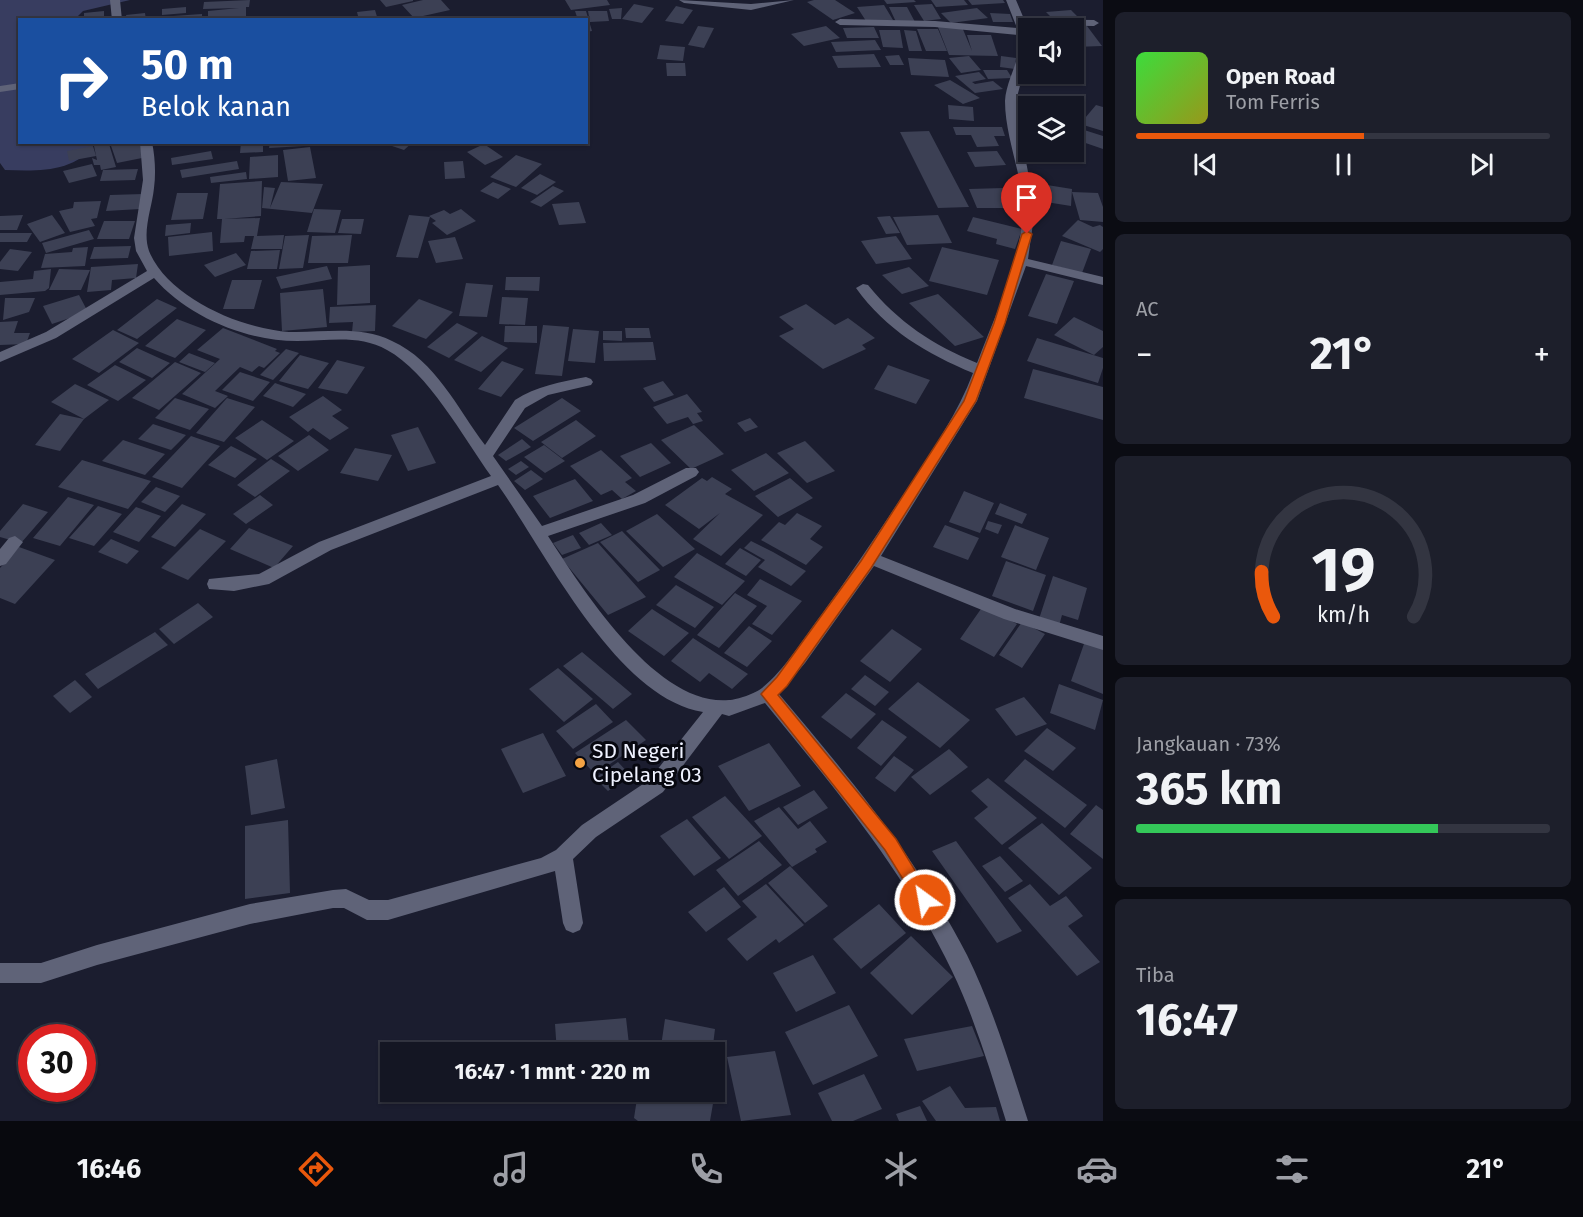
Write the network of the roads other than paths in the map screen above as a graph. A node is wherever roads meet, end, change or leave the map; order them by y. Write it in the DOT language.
graph roads {
  1 [pos="115,0"];
  2 [pos="684,0"];
  3 [pos="789,0"];
  4 [pos="1011,0"];
  5 [pos="117,18"];
  6 [pos="1018,18"];
  7 [pos="840,22"];
  8 [pos="1094,23"];
  9 [pos="1084,24"];
  10 [pos="1018,27"];
  11 [pos="1018,74"];
  12 [pos="18,86"];
  13 [pos="3,89"];
  14 [pos="146,144"];
  15 [pos="1021,261"];
  16 [pos="155,272"];
  17 [pos="1103,280"];
  18 [pos="863,288"];
  19 [pos="0,357"];
  20 [pos="982,371"];
  21 [pos="586,382"];
  22 [pos="485,456"];
  23 [pos="691,472"];
  24 [pos="501,478"];
  25 [pos="538,534"];
  26 [pos="15,542"];
  27 [pos="870,558"];
  28 [pos="0,560"];
  29 [pos="215,584"];
  30 [pos="1103,643"];
  31 [pos="768,694"];
  32 [pos="716,708"];
  33 [pos="564,856"];
  34 [pos="573,923"];
  35 [pos="0,973"];
  36 [pos="1017,1121"];
  1 -- 5 [label="street"];
  2 -- 3 [label="street"];
  4 -- 6 [label="street"];
  7 -- 10 [label="street"];
  8 -- 9 [label="street"];
  11 -- 15 [label="street"];
  12 -- 13 [label="street"];
  14 -- 16 [label="street"];
  15 -- 17 [label="street"];
  15 -- 20 [label="street"];
  16 -- 19 [label="street"];
  16 -- 22 [label="street"];
  18 -- 20 [label="street"];
  20 -- 27 [label="street"];
  21 -- 22 [label="street"];
  22 -- 24 [label="street"];
  23 -- 25 [label="street"];
  24 -- 25 [label="street"];
  24 -- 29 [label="street"];
  25 -- 32 [label="street"];
  26 -- 28 [label="street"];
  27 -- 30 [label="street"];
  27 -- 31 [label="street"];
  31 -- 32 [label="street"];
  31 -- 36 [label="street"];
  32 -- 33 [label="street"];
  33 -- 34 [label="street"];
  33 -- 35 [label="street"];
}
